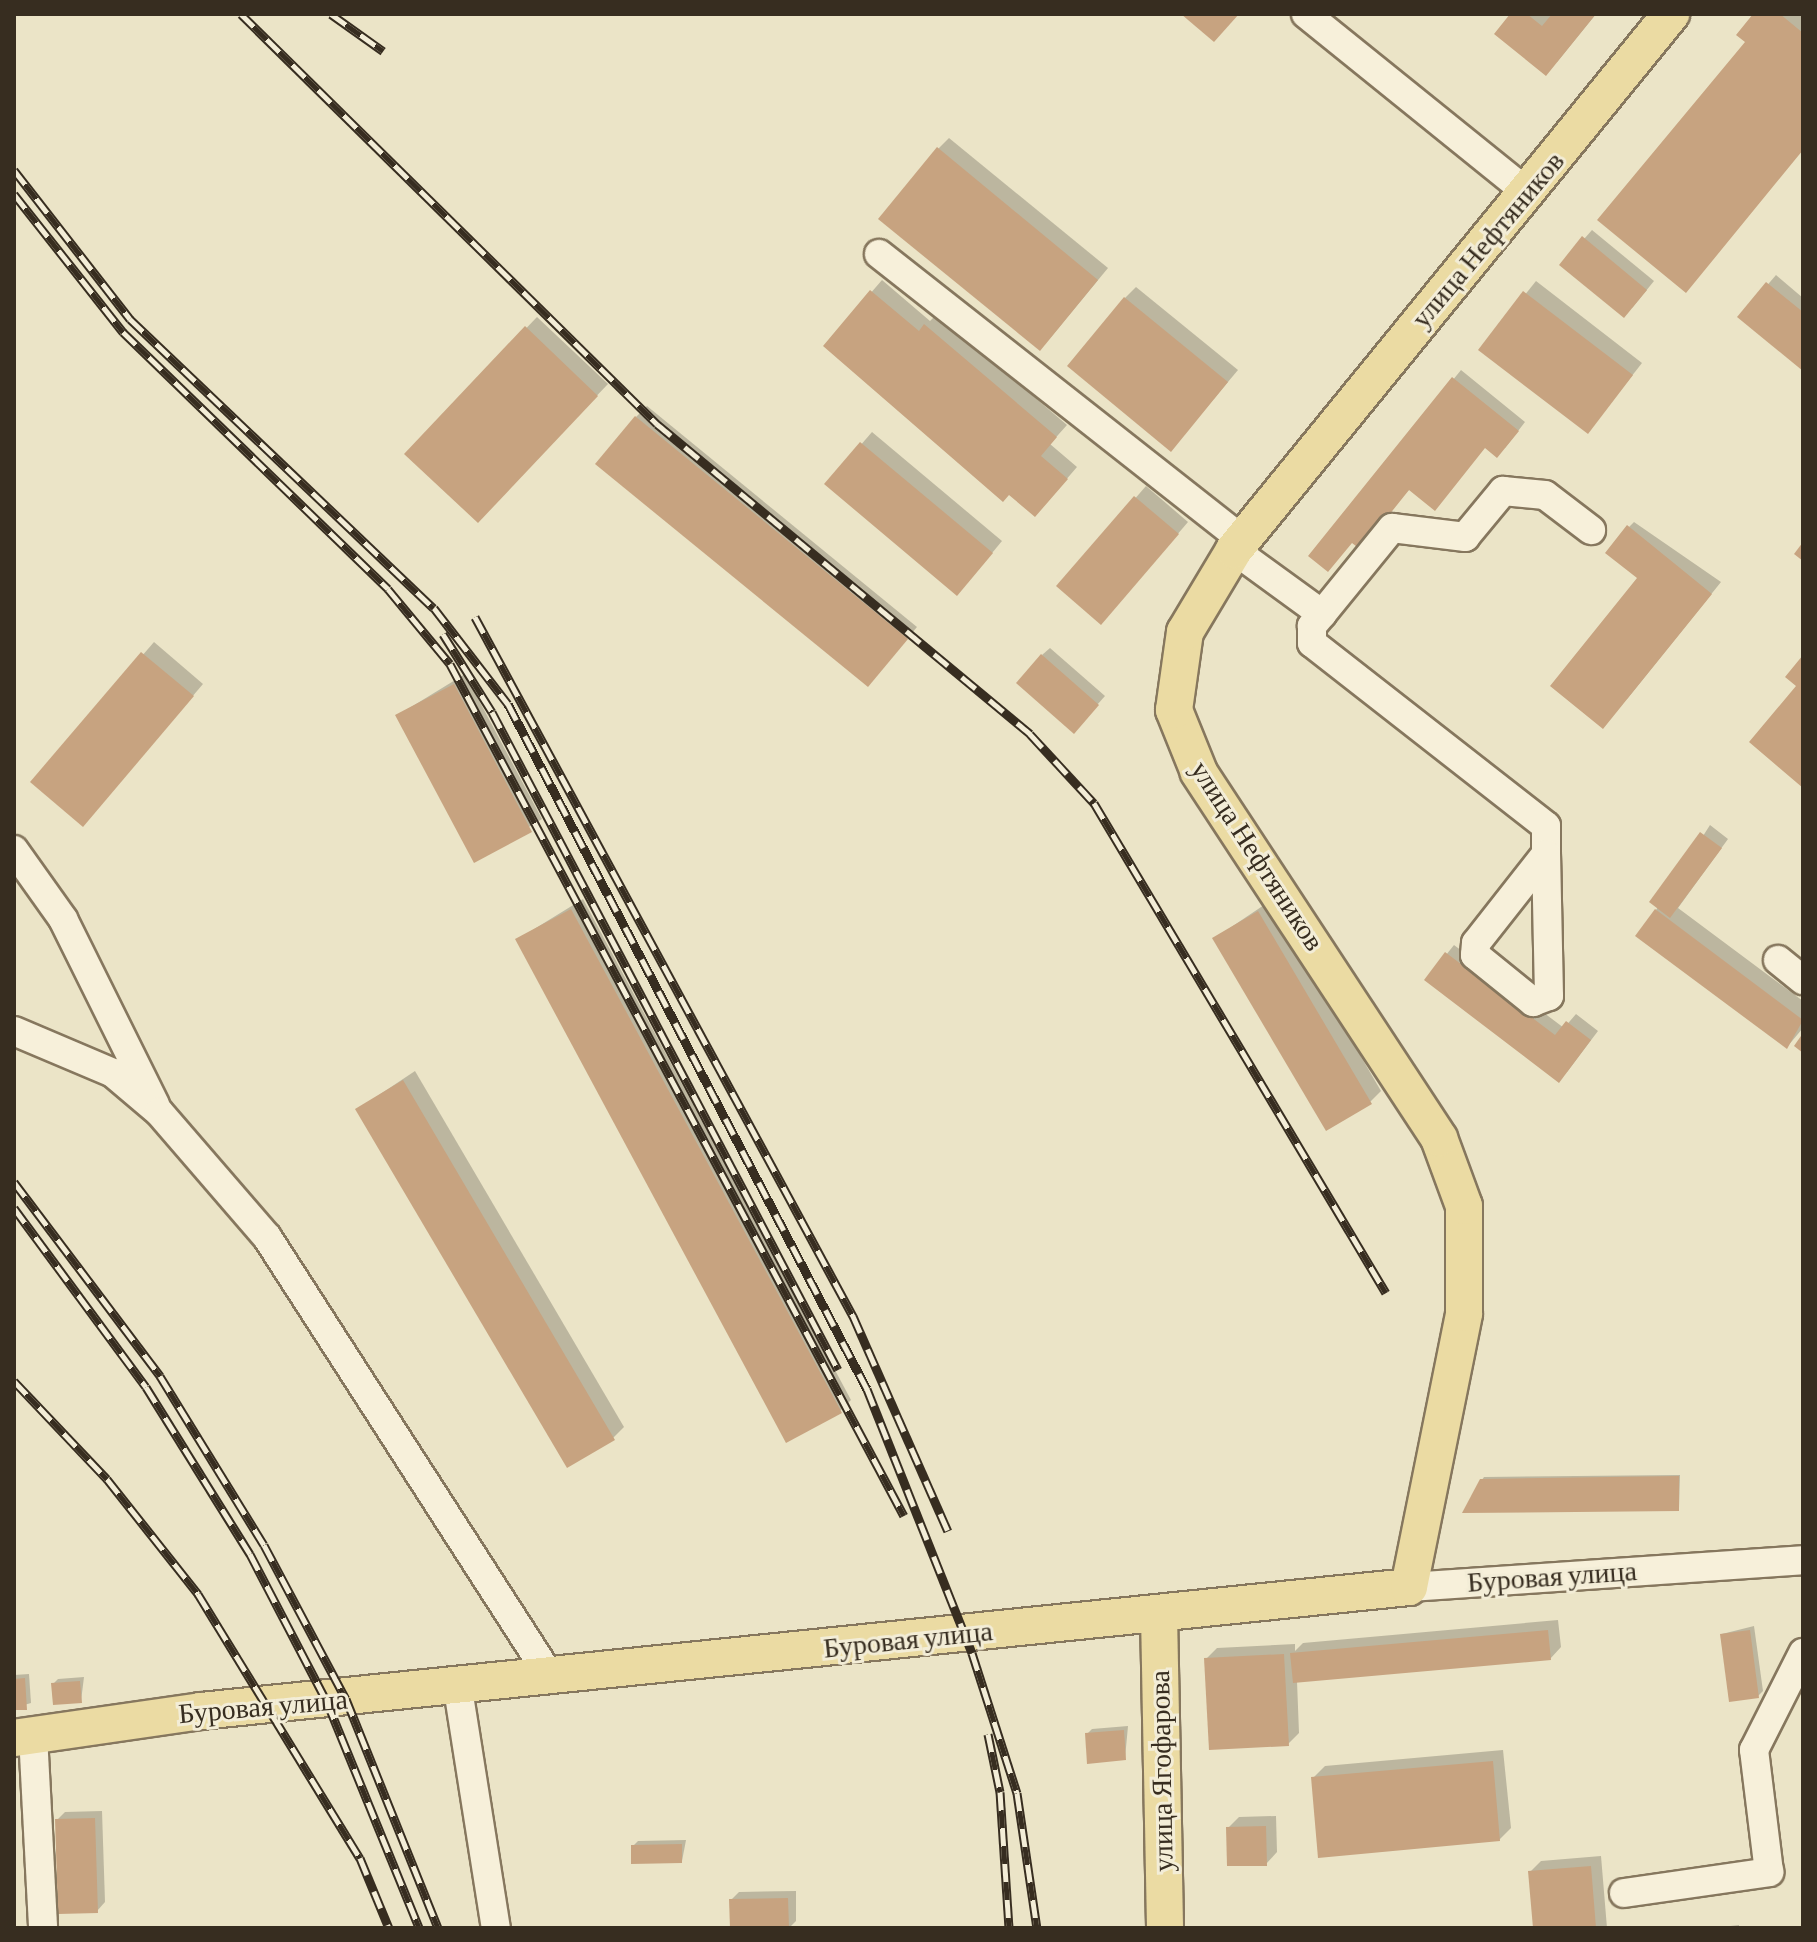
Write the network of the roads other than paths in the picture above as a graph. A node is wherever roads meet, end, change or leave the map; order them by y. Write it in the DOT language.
graph roads {
  1 [pos="1306,14"];
  2 [pos="1671,14"];
  3 [pos="1528,193"];
  4 [pos="879,254"];
  5 [pos="1591,530"];
  6 [pos="1238,545"];
  7 [pos="1322,614"];
  8 [pos="14,850"];
  9 [pos="1546,854"];
  10 [pos="1778,960"];
  11 [pos="1803,980"];
  12 [pos="14,1031"];
  13 [pos="159,1112"];
  14 [pos="1803,1560"];
  15 [pos="1409,1587"];
  16 [pos="1159,1614"];
  17 [pos="1803,1653"];
  18 [pos="551,1678"];
  19 [pos="458,1689"];
  20 [pos="24,1737"];
  21 [pos="1624,1893"];
  22 [pos="43,1928"];
  23 [pos="496,1928"];
  24 [pos="1165,1928"];
  1 -- 3 [label="street"];
  2 -- 3 [label="main road, улица Нефтяников"];
  3 -- 6 [label="main road, улица Нефтяников"];
  4 -- 6 [label="street"];
  5 -- 7 [label="street"];
  6 -- 7 [label="street"];
  6 -- 15 [label="main road, улица Нефтяников"];
  7 -- 9 [label="street"];
  8 -- 13 [label="street"];
  9 -- 9 [label="street"];
  10 -- 11 [label="street"];
  12 -- 13 [label="street"];
  13 -- 18 [label="street"];
  14 -- 15 [label="street, Буровая улица"];
  15 -- 16 [label="main road, Буровая улица"];
  16 -- 18 [label="main road, Буровая улица"];
  16 -- 24 [label="main road, улица Ягофарова"];
  17 -- 21 [label="street"];
  18 -- 19 [label="main road, Буровая улица"];
  19 -- 20 [label="main road, Буровая улица"];
  19 -- 23 [label="street"];
  20 -- 22 [label="street"];
}
